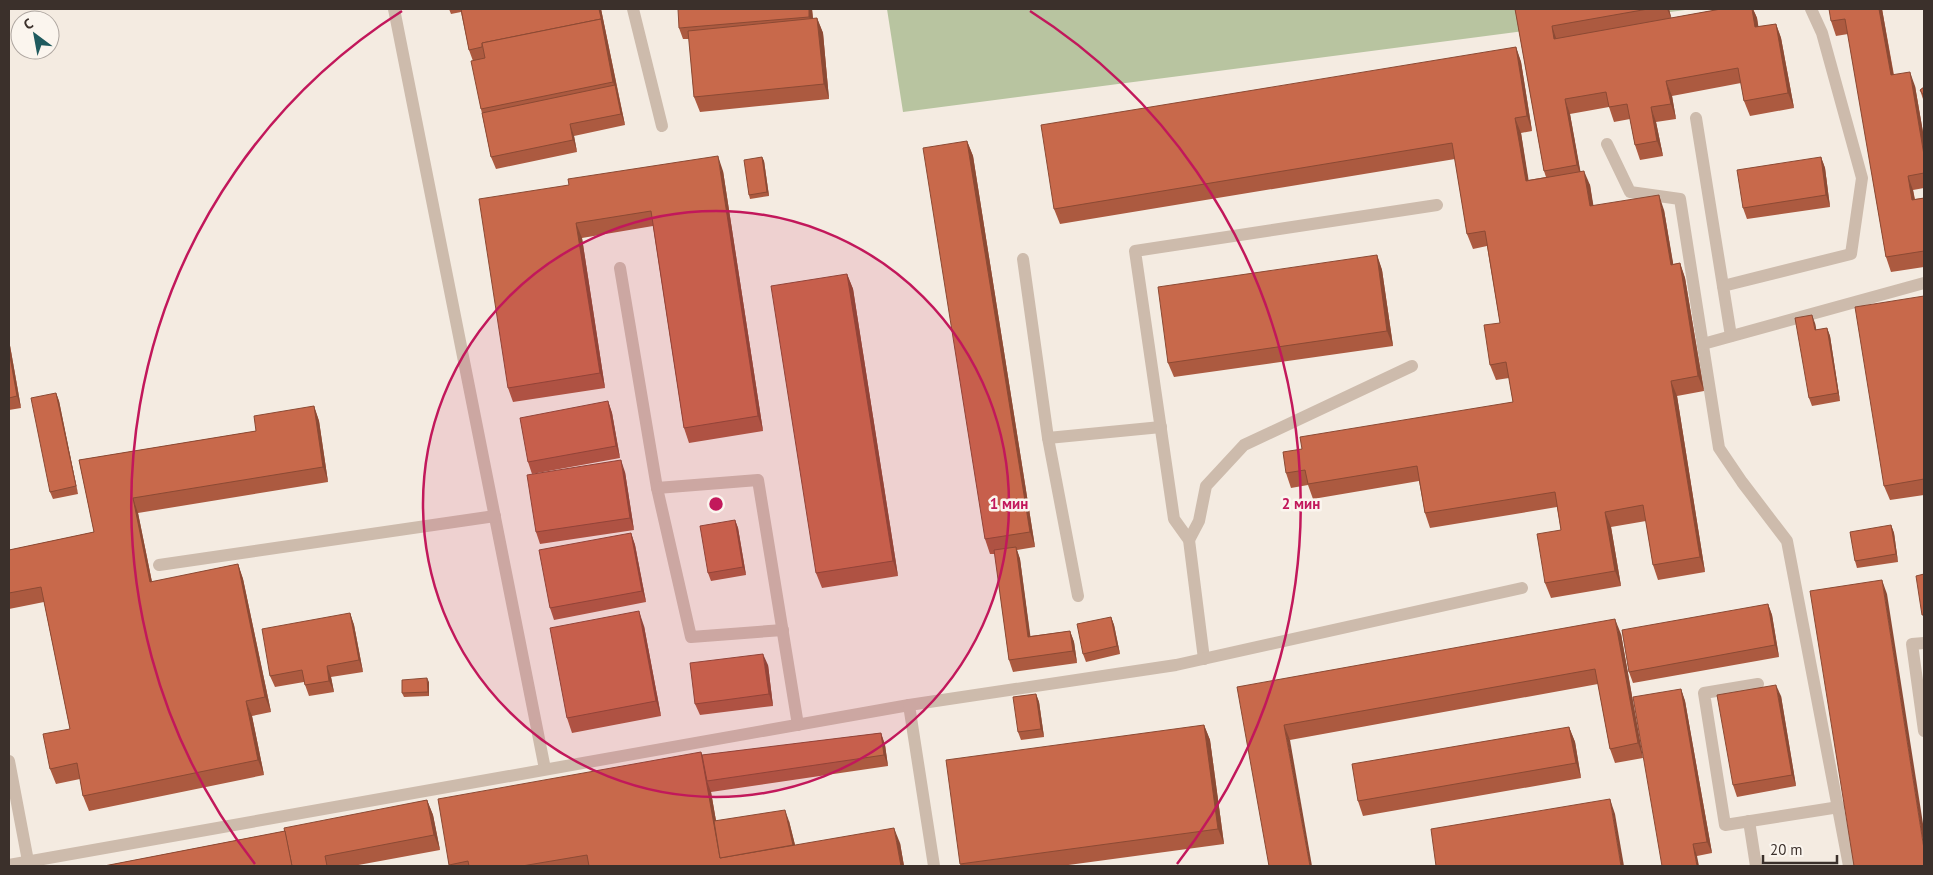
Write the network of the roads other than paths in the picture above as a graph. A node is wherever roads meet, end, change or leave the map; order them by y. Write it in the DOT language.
graph roads {
  1 [pos="394,9"];
  2 [pos="633,9"];
  3 [pos="1811,9"];
  4 [pos="1696,118"];
  5 [pos="662,126"];
  6 [pos="1607,144"];
  7 [pos="1437,205"];
  8 [pos="1023,259"];
  9 [pos="620,268"];
  10 [pos="1924,283"];
  11 [pos="1723,286"];
  12 [pos="1731,336"];
  13 [pos="1703,344"];
  14 [pos="1412,366"];
  15 [pos="1160,427"];
  16 [pos="1048,438"];
  17 [pos="658,488"];
  18 [pos="495,516"];
  19 [pos="1189,540"];
  20 [pos="159,565"];
  21 [pos="1522,588"];
  22 [pos="1078,596"];
  23 [pos="783,630"];
  24 [pos="1924,643"];
  25 [pos="1204,658"];
  26 [pos="1758,684"];
  27 [pos="909,705"];
  28 [pos="798,725"];
  29 [pos="1924,731"];
  30 [pos="9,761"];
  31 [pos="545,769"];
  32 [pos="1838,806"];
  33 [pos="1749,821"];
  34 [pos="28,861"];
  35 [pos="9,865"];
  36 [pos="934,866"];
  37 [pos="1756,866"];
  38 [pos="1849,866"];
  1 -- 18 [label="lane"];
  2 -- 5 [label="lane"];
  3 -- 11 [label="lane"];
  4 -- 11 [label="lane"];
  6 -- 13 [label="lane"];
  7 -- 15 [label="lane"];
  8 -- 16 [label="lane"];
  9 -- 17 [label="lane"];
  10 -- 12 [label="lane"];
  11 -- 12 [label="lane"];
  12 -- 13 [label="lane"];
  13 -- 32 [label="lane"];
  14 -- 19 [label="lane"];
  15 -- 16 [label="lane"];
  15 -- 19 [label="lane"];
  16 -- 22 [label="lane"];
  17 -- 23 [label="lane"];
  17 -- 23 [label="lane"];
  18 -- 20 [label="lane"];
  18 -- 31 [label="lane"];
  19 -- 25 [label="lane"];
  21 -- 25 [label="lane"];
  23 -- 28 [label="lane"];
  24 -- 29 [label="lane"];
  25 -- 27 [label="lane"];
  26 -- 33 [label="lane"];
  27 -- 28 [label="lane"];
  27 -- 36 [label="lane"];
  28 -- 31 [label="lane"];
  30 -- 34 [label="lane"];
  31 -- 34 [label="lane"];
  32 -- 33 [label="lane"];
  32 -- 38 [label="lane"];
  33 -- 37 [label="lane"];
  34 -- 35 [label="lane"];
}
